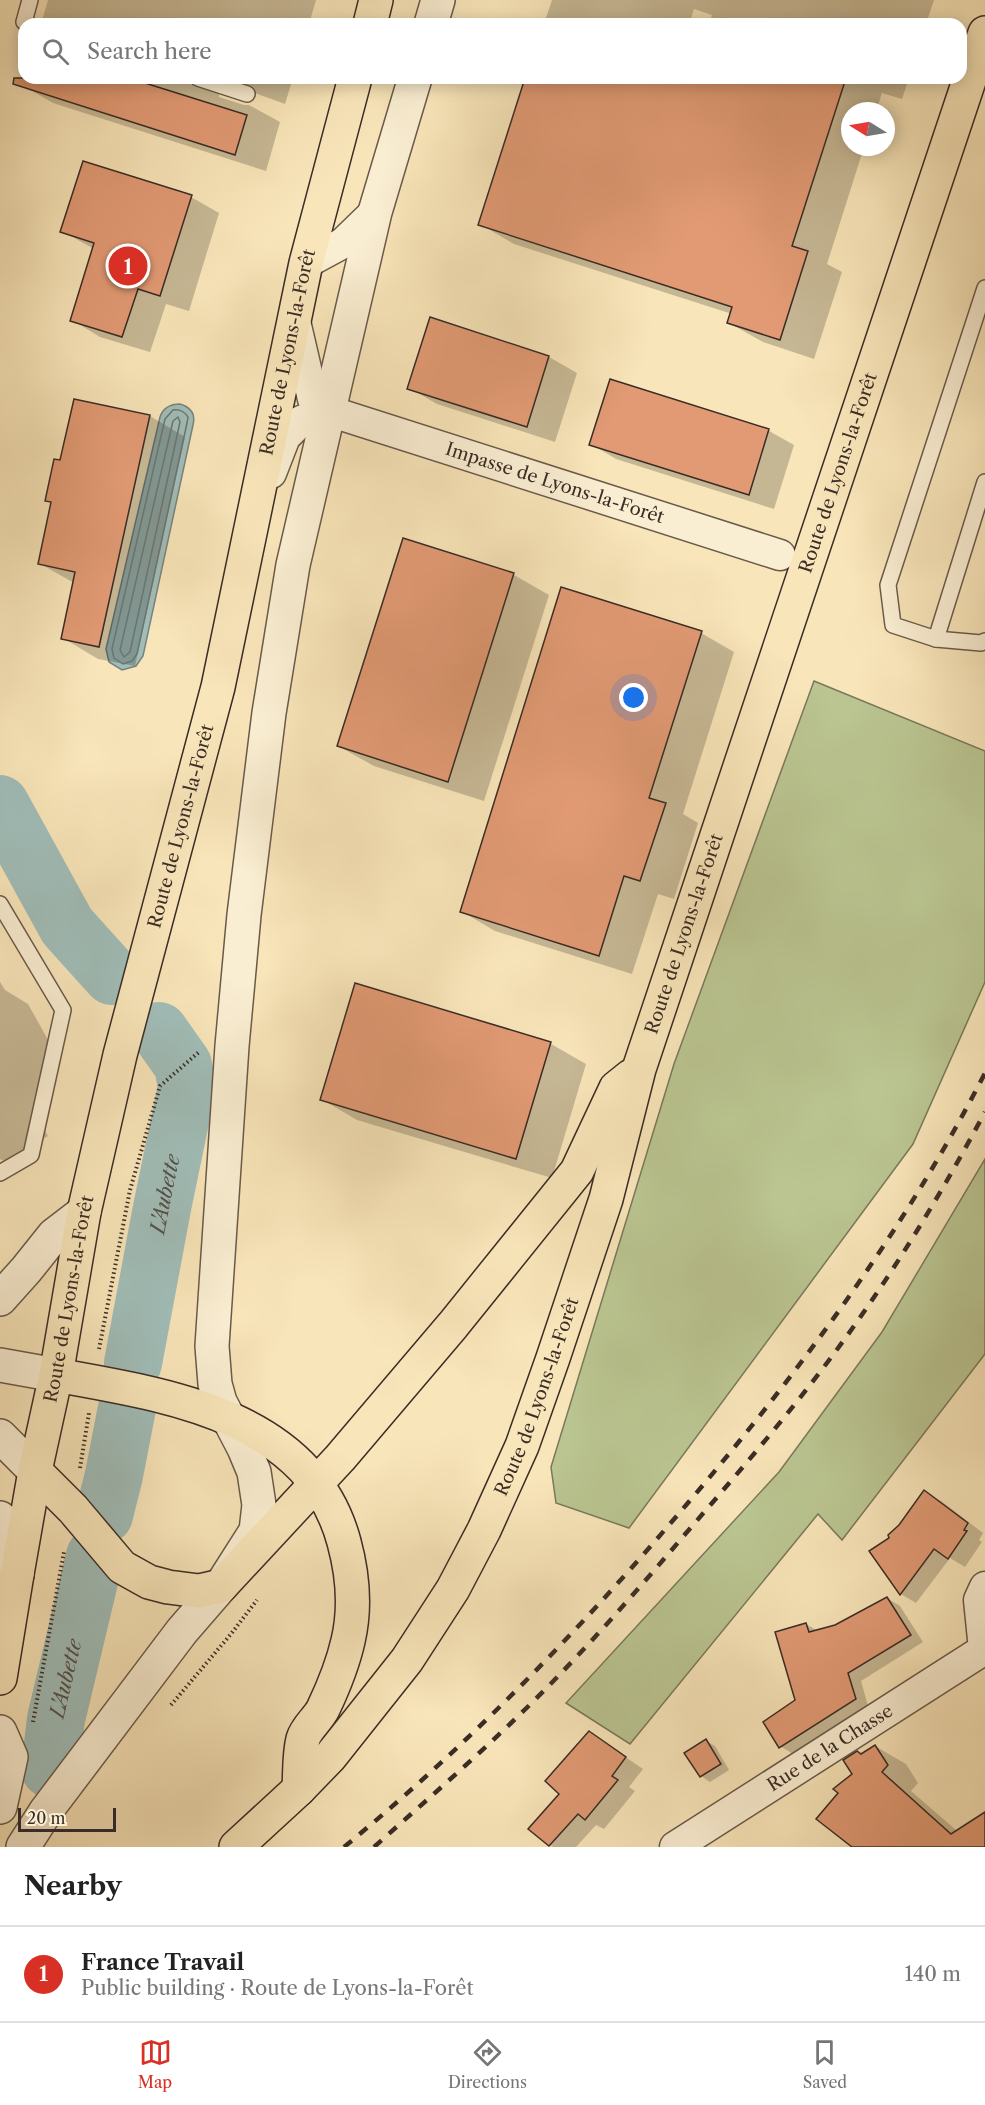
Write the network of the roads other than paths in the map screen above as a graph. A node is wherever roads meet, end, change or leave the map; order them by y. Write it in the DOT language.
graph roads {
  1 [pos="30,0"];
  2 [pos="376,0"];
  3 [pos="438,0"];
  4 [pos="25,18"];
  5 [pos="371,18"];
  6 [pos="433,18"];
  7 [pos="985,33"];
  8 [pos="216,84"];
  9 [pos="353,84"];
  10 [pos="413,84"];
  11 [pos="247,94"];
  12 [pos="375,212"];
  13 [pos="306,262"];
  14 [pos="985,288"];
  15 [pos="294,317"];
  16 [pos="329,411"];
  17 [pos="985,482"];
  18 [pos="254,515"];
  19 [pos="780,555"];
  20 [pos="936,639"];
  21 [pos="985,641"];
  22 [pos="0,904"];
  23 [pos="639,1069"];
  24 [pos="0,1173"];
  25 [pos="84,1212"];
  26 [pos="0,1299"];
  27 [pos="0,1365"];
  28 [pos="56,1375"];
  29 [pos="229,1417"];
  30 [pos="0,1436"];
  31 [pos="35,1471"];
  32 [pos="317,1484"];
  33 [pos="0,1518"];
  34 [pos="16,1574"];
  35 [pos="221,1586"];
  36 [pos="985,1587"];
  37 [pos="985,1649"];
  38 [pos="0,1678"];
  39 [pos="16,1731"];
  40 [pos="299,1789"];
  41 [pos="0,1807"];
  42 [pos="23,1847"];
  43 [pos="236,1847"];
  44 [pos="675,1847"];
  1 -- 4 [label="lane"];
  2 -- 5 [label="main road"];
  3 -- 6 [label="street"];
  7 -- 23 [label="main road, Route de Lyons-la-Forêt"];
  8 -- 11 [label="lane"];
  9 -- 13 [label="main road, Route de Lyons-la-Forêt"];
  10 -- 12 [label="street"];
  12 -- 13 [label="street"];
  12 -- 16 [label="street"];
  13 -- 15 [label="main road, Route de Lyons-la-Forêt"];
  14 -- 20 [label="lane"];
  15 -- 16 [label="street"];
  15 -- 18 [label="main road, Route de Lyons-la-Forêt"];
  16 -- 18 [label="street"];
  16 -- 19 [label="street, Impasse de Lyons-la-Forêt"];
  16 -- 29 [label="street"];
  17 -- 20 [label="lane"];
  18 -- 25 [label="main road, Route de Lyons-la-Forêt"];
  20 -- 21 [label="lane"];
  22 -- 24 [label="lane"];
  23 -- 32 [label="main road"];
  23 -- 40 [label="main road, Route de Lyons-la-Forêt"];
  25 -- 26 [label="street"];
  25 -- 28 [label="main road, Route de Lyons-la-Forêt"];
  27 -- 28 [label="street"];
  28 -- 29 [label="main road"];
  28 -- 31 [label="main road, Route de Lyons-la-Forêt"];
  29 -- 32 [label="main road"];
  29 -- 35 [label="street"];
  30 -- 31 [label="street"];
  31 -- 34 [label="main road, Route de Lyons-la-Forêt"];
  31 -- 35 [label="main road"];
  32 -- 35 [label="main road"];
  32 -- 40 [label="main road"];
  33 -- 34 [label="street"];
  34 -- 38 [label="main road, Route de Lyons-la-Forêt"];
  35 -- 42 [label="street"];
  36 -- 37 [label="street"];
  37 -- 44 [label="street, Rue de la Chasse"];
  39 -- 41 [label="street"];
  40 -- 43 [label="main road, Route de Lyons-la-Forêt"];
}
